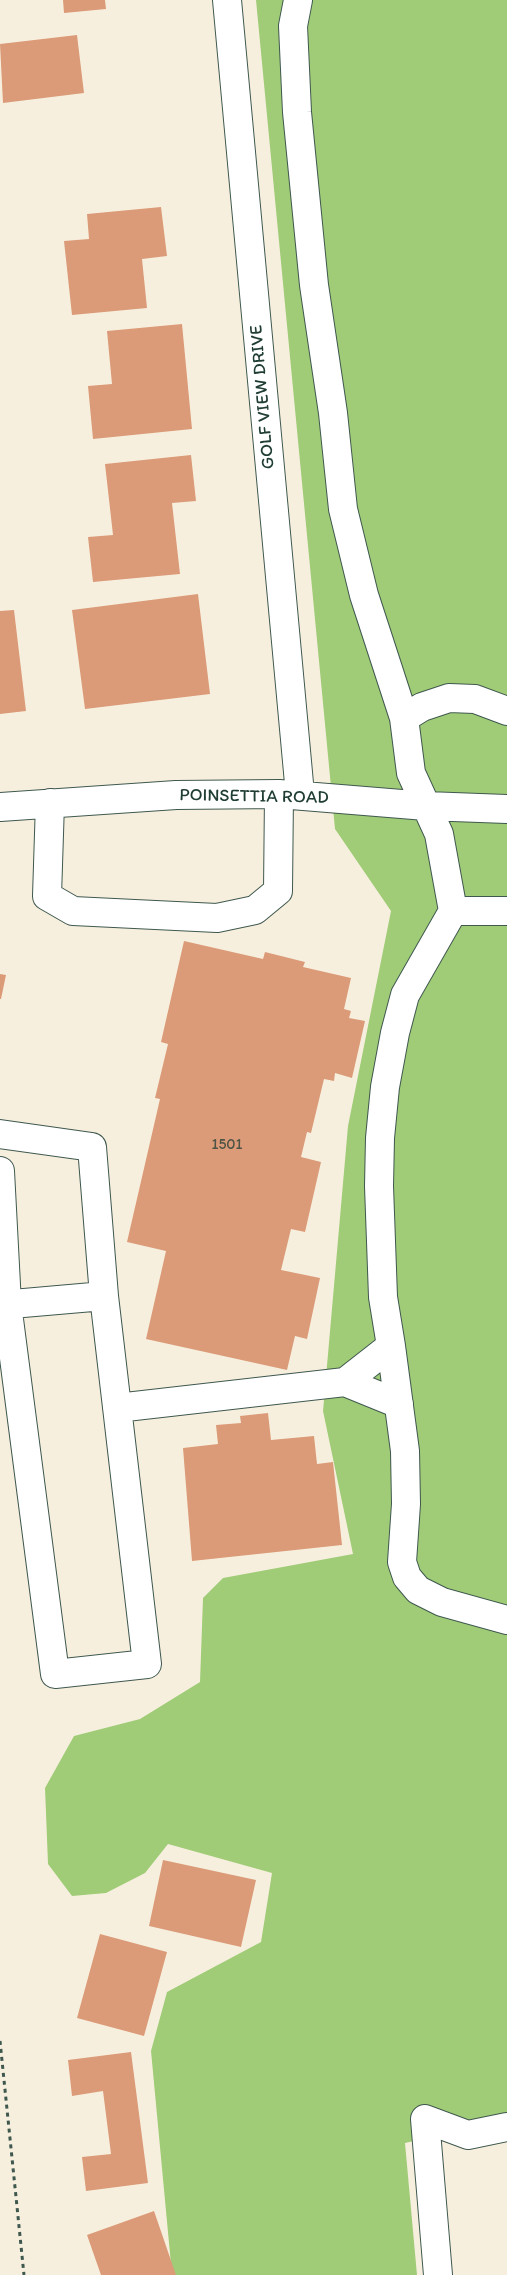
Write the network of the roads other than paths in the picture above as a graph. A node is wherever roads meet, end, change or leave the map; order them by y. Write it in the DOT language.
graph roads {
  1 [pos="226,0"];
  2 [pos="298,0"];
  3 [pos="507,710"];
  4 [pos="404,718"];
  5 [pos="290,794"];
  6 [pos="50,803"];
  7 [pos="426,806"];
  8 [pos="0,807"];
  9 [pos="507,809"];
  10 [pos="453,911"];
  11 [pos="507,911"];
  12 [pos="0,1134"];
  13 [pos="0,1171"];
  14 [pos="104,1296"];
  15 [pos="4,1305"];
  16 [pos="391,1346"];
  17 [pos="345,1382"];
  18 [pos="399,1404"];
  19 [pos="117,1408"];
  20 [pos="507,1620"];
  21 [pos="507,2126"];
  22 [pos="438,2275"];
  1 -- 5 [label="street, GOLF VIEW DRIVE"];
  2 -- 4 [label="street"];
  3 -- 4 [label="street"];
  4 -- 7 [label="street"];
  5 -- 6 [label="street, POINSETTIA ROAD"];
  5 -- 6 [label="street, GOLF VIEW DRIVE"];
  5 -- 7 [label="street, POINSETTIA ROAD"];
  6 -- 8 [label="street, POINSETTIA ROAD"];
  7 -- 9 [label="street, POINSETTIA ROAD"];
  7 -- 10 [label="street"];
  10 -- 11 [label="street"];
  10 -- 16 [label="street"];
  12 -- 14 [label="street"];
  13 -- 15 [label="street"];
  14 -- 15 [label="street"];
  14 -- 19 [label="street"];
  15 -- 19 [label="street"];
  16 -- 17 [label="street"];
  16 -- 18 [label="street"];
  17 -- 18 [label="street"];
  17 -- 19 [label="street"];
  18 -- 20 [label="street"];
  21 -- 22 [label="street"];
}
